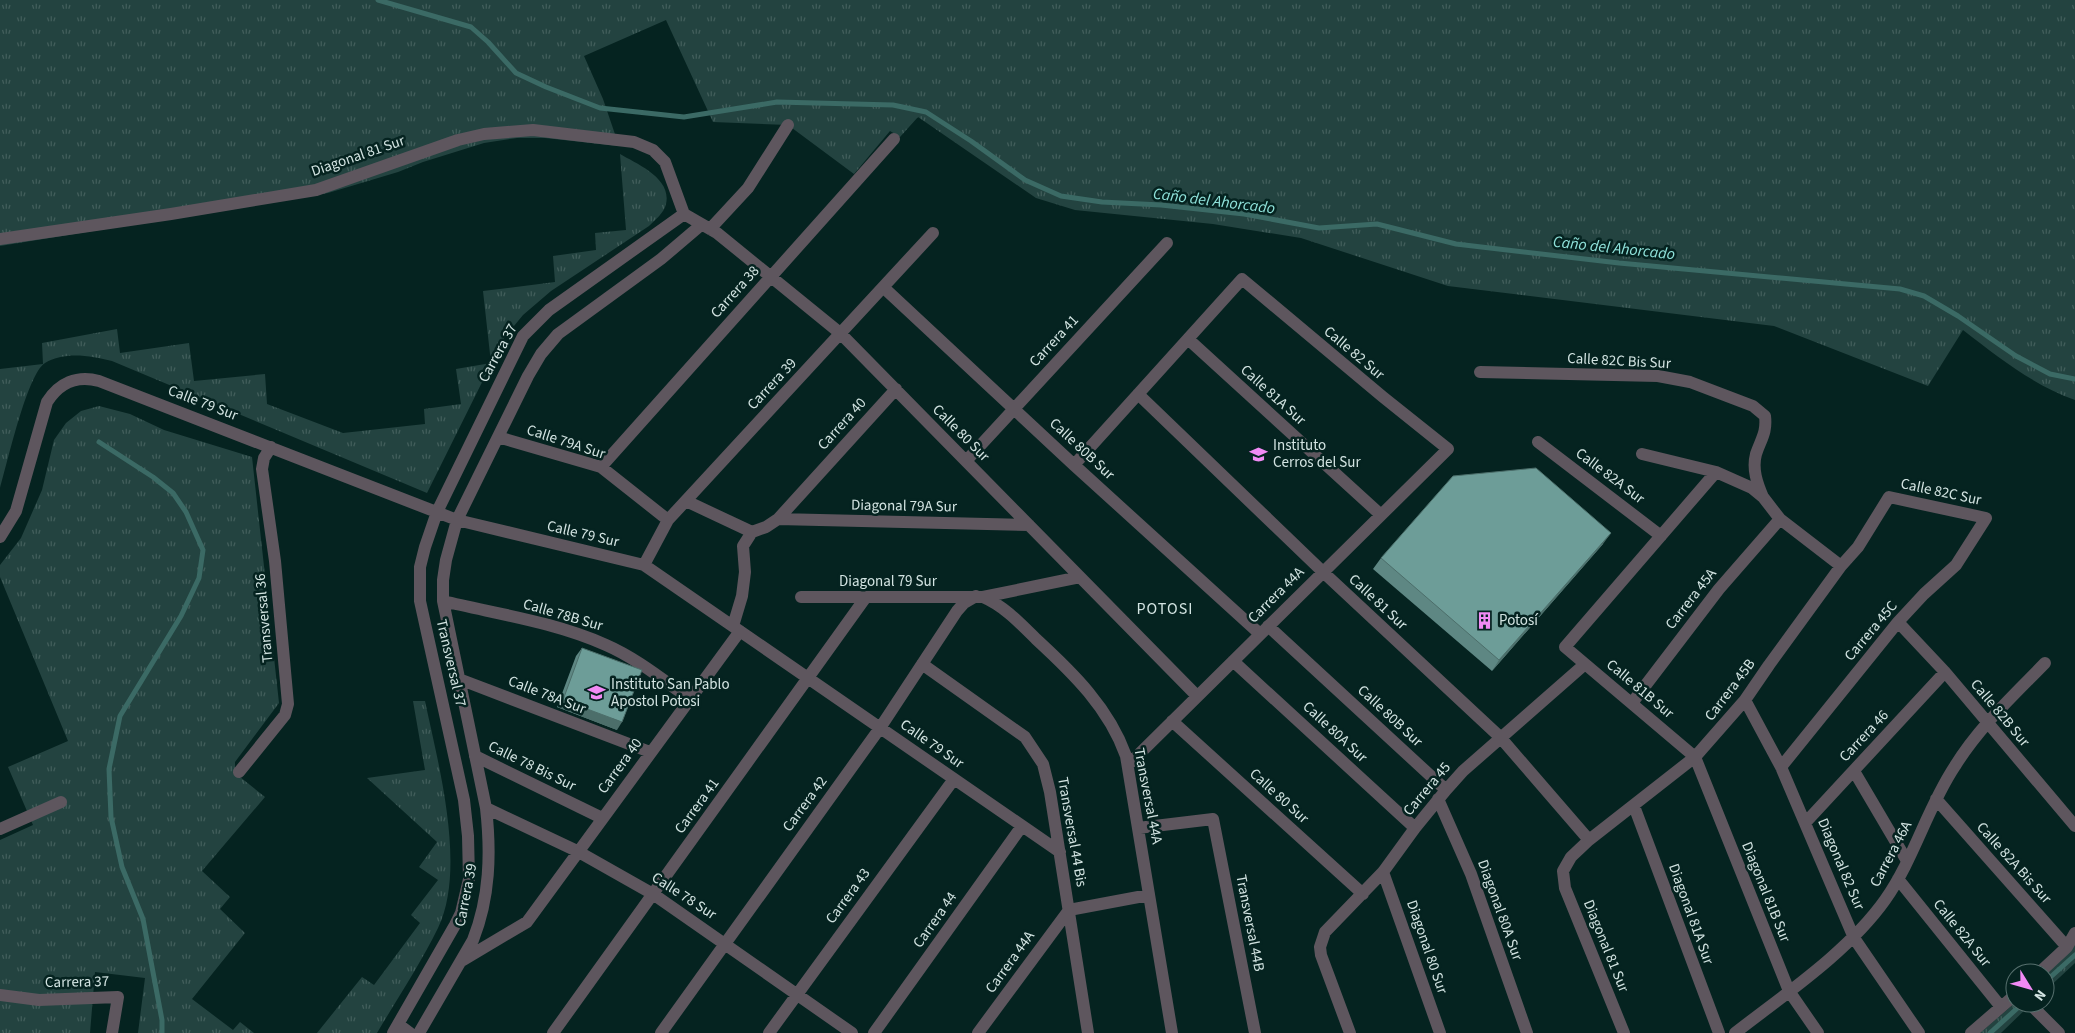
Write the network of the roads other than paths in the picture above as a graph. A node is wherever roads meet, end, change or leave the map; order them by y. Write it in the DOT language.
graph roads {
  1 [pos="788,125"];
  2 [pos="894,139"];
  3 [pos="684,214"];
  4 [pos="705,227"];
  5 [pos="933,233"];
  6 [pos="0,239"];
  7 [pos="1167,243"];
  8 [pos="771,276"];
  9 [pos="883,287"];
  10 [pos="840,333"];
  11 [pos="1188,339"];
  12 [pos="1480,372"];
  13 [pos="896,390"];
  14 [pos="1138,394"];
  15 [pos="1014,409"];
  16 [pos="498,437"];
  17 [pos="1538,442"];
  18 [pos="271,447"];
  19 [pos="1448,449"];
  20 [pos="1642,454"];
  21 [pos="966,461"];
  22 [pos="1074,465"];
  23 [pos="601,467"];
  24 [pos="1716,472"];
  25 [pos="1763,497"];
  26 [pos="1889,497"];
  27 [pos="686,501"];
  28 [pos="437,512"];
  29 [pos="1381,515"];
  30 [pos="1986,518"];
  31 [pos="778,519"];
  32 [pos="1780,519"];
  33 [pos="457,520"];
  34 [pos="668,520"];
  35 [pos="1029,525"];
  36 [pos="752,532"];
  37 [pos="1662,536"];
  38 [pos="0,538"];
  39 [pos="644,565"];
  40 [pos="1841,566"];
  41 [pos="1322,572"];
  42 [pos="1080,577"];
  43 [pos="801,597"];
  44 [pos="866,597"];
  45 [pos="979,597"];
  46 [pos="443,601"];
  47 [pos="1898,622"];
  48 [pos="736,628"];
  49 [pos="1264,630"];
  50 [pos="1233,660"];
  51 [pos="2045,663"];
  52 [pos="922,664"];
  53 [pos="1585,664"];
  54 [pos="1945,672"];
  55 [pos="808,678"];
  56 [pos="459,679"];
  57 [pos="1197,696"];
  58 [pos="690,699"];
  59 [pos="1745,700"];
  60 [pos="1632,703"];
  61 [pos="1172,721"];
  62 [pos="1987,722"];
  63 [pos="880,728"];
  64 [pos="1500,737"];
  65 [pos="650,752"];
  66 [pos="476,756"];
  67 [pos="1695,757"];
  68 [pos="1128,764"];
  69 [pos="1781,767"];
  70 [pos="1854,771"];
  71 [pos="239,772"];
  72 [pos="954,779"];
  73 [pos="1442,795"];
  74 [pos="1936,799"];
  75 [pos="61,802"];
  76 [pos="1634,806"];
  77 [pos="486,808"];
  78 [pos="602,818"];
  79 [pos="467,822"];
  80 [pos="1806,822"];
  81 [pos="1022,826"];
  82 [pos="2075,826"];
  83 [pos="1138,828"];
  84 [pos="1415,828"];
  85 [pos="0,829"];
  86 [pos="1589,840"];
  87 [pos="577,851"];
  88 [pos="1060,852"];
  89 [pos="1907,861"];
  90 [pos="1563,871"];
  91 [pos="1383,872"];
  92 [pos="1898,879"];
  93 [pos="653,894"];
  94 [pos="1363,894"];
  95 [pos="1149,895"];
  96 [pos="1069,910"];
  97 [pos="2075,933"];
  98 [pos="1854,938"];
  99 [pos="726,943"];
  100 [pos="2067,947"];
  101 [pos="462,961"];
  102 [pos="2050,963"];
  103 [pos="1788,991"];
  104 [pos="797,995"];
  105 [pos="0,996"];
  106 [pos="2005,1004"];
  107 [pos="2001,1007"];
  108 [pos="2039,1013"];
  109 [pos="396,1029"];
  110 [pos="1085,1030"];
  111 [pos="112,1033"];
  112 [pos="410,1033"];
  113 [pos="419,1033"];
  114 [pos="553,1033"];
  115 [pos="661,1033"];
  116 [pos="769,1033"];
  117 [pos="852,1033"];
  118 [pos="874,1033"];
  119 [pos="978,1033"];
  120 [pos="1172,1033"];
  121 [pos="1255,1033"];
  122 [pos="1350,1033"];
  123 [pos="1440,1033"];
  124 [pos="1527,1033"];
  125 [pos="1624,1033"];
  126 [pos="1719,1033"];
  127 [pos="1735,1033"];
  128 [pos="1818,1033"];
  129 [pos="1919,1033"];
  130 [pos="1971,1033"];
  131 [pos="2059,1033"];
  1 -- 4 [label="street"];
  2 -- 8 [label="street, Carrera 38"];
  3 -- 4 [label="street, Calle 80 Sur"];
  3 -- 6 [label="street, Diagonal 81 Sur"];
  3 -- 28 [label="street, Carrera 37"];
  4 -- 8 [label="street, Calle 80 Sur"];
  4 -- 16 [label="street"];
  5 -- 9 [label="street, Carrera 39"];
  7 -- 15 [label="street, Carrera 41"];
  8 -- 10 [label="street, Calle 80 Sur"];
  8 -- 23 [label="street, Carrera 38"];
  9 -- 10 [label="street, Carrera 39"];
  9 -- 15 [label="street, Calle 80B Sur"];
  10 -- 13 [label="street, Calle 80 Sur"];
  10 -- 27 [label="street, Carrera 39"];
  11 -- 14 [label="street"];
  11 -- 19 [label="street, Calle 82 Sur"];
  11 -- 29 [label="street, Calle 81A Sur"];
  12 -- 25 [label="street, Calle 82C Bis Sur"];
  13 -- 21 [label="street, Calle 80 Sur"];
  13 -- 31 [label="street, Carrera 40"];
  14 -- 22 [label="street"];
  14 -- 41 [label="street, Calle 81 Sur"];
  15 -- 21 [label="street, Carrera 41"];
  15 -- 22 [label="street, Calle 80B Sur"];
  16 -- 23 [label="street, Calle 79A Sur"];
  16 -- 33 [label="street"];
  17 -- 37 [label="street, Calle 82A Sur"];
  18 -- 28 [label="street, Calle 79 Sur"];
  18 -- 38 [label="street, Calle 79 Sur"];
  18 -- 71 [label="street, Transversal 36"];
  19 -- 29 [label="street, Carrera 44A"];
  20 -- 24 [label="street"];
  21 -- 35 [label="street, Calle 80 Sur"];
  22 -- 49 [label="street, Calle 80B Sur"];
  23 -- 34 [label="street, Calle 79A Sur"];
  24 -- 25 [label="street"];
  24 -- 37 [label="street"];
  25 -- 32 [label="street"];
  26 -- 30 [label="street, Calle 82C Sur"];
  26 -- 40 [label="street, Carrera 45B"];
  27 -- 34 [label="street, Carrera 39"];
  27 -- 36 [label="street"];
  28 -- 33 [label="street, Calle 79 Sur"];
  28 -- 79 [label="street, Transversal 37"];
  29 -- 41 [label="street, Carrera 44A"];
  30 -- 47 [label="street, Carrera 45C"];
  31 -- 35 [label="street, Diagonal 79A Sur"];
  31 -- 36 [label="street, Carrera 40"];
  32 -- 40 [label="street"];
  32 -- 60 [label="street, Carrera 45A"];
  33 -- 39 [label="street, Calle 79 Sur"];
  33 -- 46 [label="street, Transversal 37"];
  34 -- 39 [label="street, Carrera 39"];
  35 -- 42 [label="street, Calle 80 Sur"];
  36 -- 48 [label="street, Carrera 40"];
  37 -- 53 [label="street, Calle 81B Sur"];
  39 -- 48 [label="street, Calle 79 Sur"];
  40 -- 59 [label="street, Carrera 45B"];
  41 -- 49 [label="street, Carrera 44A"];
  41 -- 64 [label="street, Calle 81 Sur"];
  42 -- 45 [label="street, Diagonal 79 Sur"];
  42 -- 57 [label="street, Calle 80 Sur"];
  43 -- 44 [label="street, Diagonal 79 Sur"];
  44 -- 45 [label="street, Diagonal 79 Sur"];
  44 -- 55 [label="street, Carrera 41"];
  45 -- 52 [label="street, Carrera 42"];
  45 -- 68 [label="street, Transversal 44A"];
  46 -- 56 [label="street, Transversal 37"];
  46 -- 58 [label="street, Calle 78B Sur"];
  47 -- 54 [label="street, Calle 82B Sur"];
  47 -- 69 [label="street, Carrera 45C"];
  48 -- 55 [label="street, Calle 79 Sur"];
  48 -- 58 [label="street, Carrera 40"];
  49 -- 50 [label="street, Carrera 44A"];
  49 -- 73 [label="street, Calle 80B Sur"];
  50 -- 57 [label="street, Carrera 44A"];
  50 -- 84 [label="street, Calle 80A Sur"];
  51 -- 62 [label="street, Carrera 46A"];
  52 -- 63 [label="street, Carrera 42"];
  52 -- 88 [label="street, Transversal 44 Bis"];
  53 -- 60 [label="street, Calle 81B Sur"];
  53 -- 64 [label="street, Carrera 45"];
  54 -- 62 [label="street, Calle 82B Sur"];
  54 -- 70 [label="street, Carrera 46"];
  55 -- 63 [label="street, Calle 79 Sur"];
  55 -- 93 [label="street, Carrera 41"];
  56 -- 65 [label="street, Calle 78A Sur"];
  56 -- 66 [label="street, Transversal 37"];
  57 -- 61 [label="street, Carrera 44A"];
  58 -- 65 [label="street, Carrera 40"];
  59 -- 67 [label="street, Carrera 45B"];
  59 -- 69 [label="street, Diagonal 82 Sur"];
  60 -- 67 [label="street, Calle 81B Sur"];
  61 -- 68 [label="street, Carrera 44A"];
  61 -- 94 [label="street, Calle 80 Sur"];
  62 -- 74 [label="street, Carrera 46A"];
  62 -- 82 [label="street, Calle 82B Sur"];
  63 -- 72 [label="street, Calle 79 Sur"];
  63 -- 99 [label="street, Carrera 42"];
  64 -- 73 [label="street, Carrera 45"];
  64 -- 86 [label="street, Calle 81 Sur"];
  65 -- 78 [label="street, Carrera 40"];
  66 -- 77 [label="street, Transversal 37"];
  66 -- 78 [label="street, Calle 78 Bis Sur"];
  67 -- 76 [label="street, Carrera 45B"];
  67 -- 103 [label="street, Diagonal 81B Sur"];
  68 -- 83 [label="street, Transversal 44A"];
  69 -- 80 [label="street, Diagonal 82 Sur"];
  70 -- 80 [label="street, Carrera 46"];
  70 -- 89 [label="street"];
  72 -- 81 [label="street, Calle 79 Sur"];
  72 -- 104 [label="street, Carrera 43"];
  73 -- 84 [label="street, Carrera 45"];
  73 -- 124 [label="street, Diagonal 80A Sur"];
  74 -- 89 [label="street, Carrera 46A"];
  74 -- 100 [label="street, Calle 82A Bis Sur"];
  75 -- 85 [label="street"];
  76 -- 86 [label="street, Carrera 45B"];
  76 -- 126 [label="street, Diagonal 81A Sur"];
  77 -- 87 [label="street, Calle 78 Sur"];
  77 -- 101 [label="street, Carrera 39"];
  78 -- 87 [label="street, Carrera 40"];
  79 -- 109 [label="street, Carrera 39"];
  80 -- 98 [label="street, Diagonal 82 Sur"];
  81 -- 88 [label="street, Calle 79 Sur"];
  81 -- 118 [label="street, Carrera 44"];
  83 -- 95 [label="street, Transversal 44A"];
  83 -- 121 [label="street, Transversal 44B"];
  84 -- 91 [label="street, Carrera 45"];
  86 -- 90 [label="street, Carrera 45B"];
  87 -- 93 [label="street, Calle 78 Sur"];
  87 -- 101 [label="street, Carrera 40"];
  88 -- 96 [label="street, Transversal 44 Bis"];
  89 -- 92 [label="street, Carrera 46A"];
  90 -- 125 [label="street, Diagonal 81 Sur"];
  91 -- 94 [label="street, Carrera 45"];
  91 -- 123 [label="street, Diagonal 80 Sur"];
  92 -- 98 [label="street, Carrera 46A"];
  92 -- 107 [label="street, Calle 82A Sur"];
  93 -- 99 [label="street, Calle 78 Sur"];
  93 -- 114 [label="street, Carrera 41"];
  94 -- 122 [label="street, Carrera 45"];
  95 -- 96 [label="street"];
  95 -- 120 [label="street, Transversal 44A"];
  96 -- 110 [label="street, Transversal 44 Bis"];
  96 -- 119 [label="street, Carrera 44A"];
  97 -- 100 [label="street"];
  98 -- 103 [label="street, Carrera 46A"];
  98 -- 129 [label="street, Diagonal 82 Sur"];
  99 -- 104 [label="street, Calle 78 Sur"];
  99 -- 115 [label="street, Carrera 42"];
  100 -- 102 [label="street"];
  101 -- 113 [label="street, Carrera 39"];
  103 -- 127 [label="street, Carrera 46A"];
  103 -- 128 [label="street, Diagonal 81B Sur"];
  104 -- 116 [label="street, Carrera 43"];
  104 -- 117 [label="street, Calle 78 Sur"];
  105 -- 111 [label="street, Carrera 37"];
  106 -- 107 [label="street"];
  107 -- 130 [label="street"];
  108 -- 131 [label="street"];
  109 -- 112 [label="street"];
}
